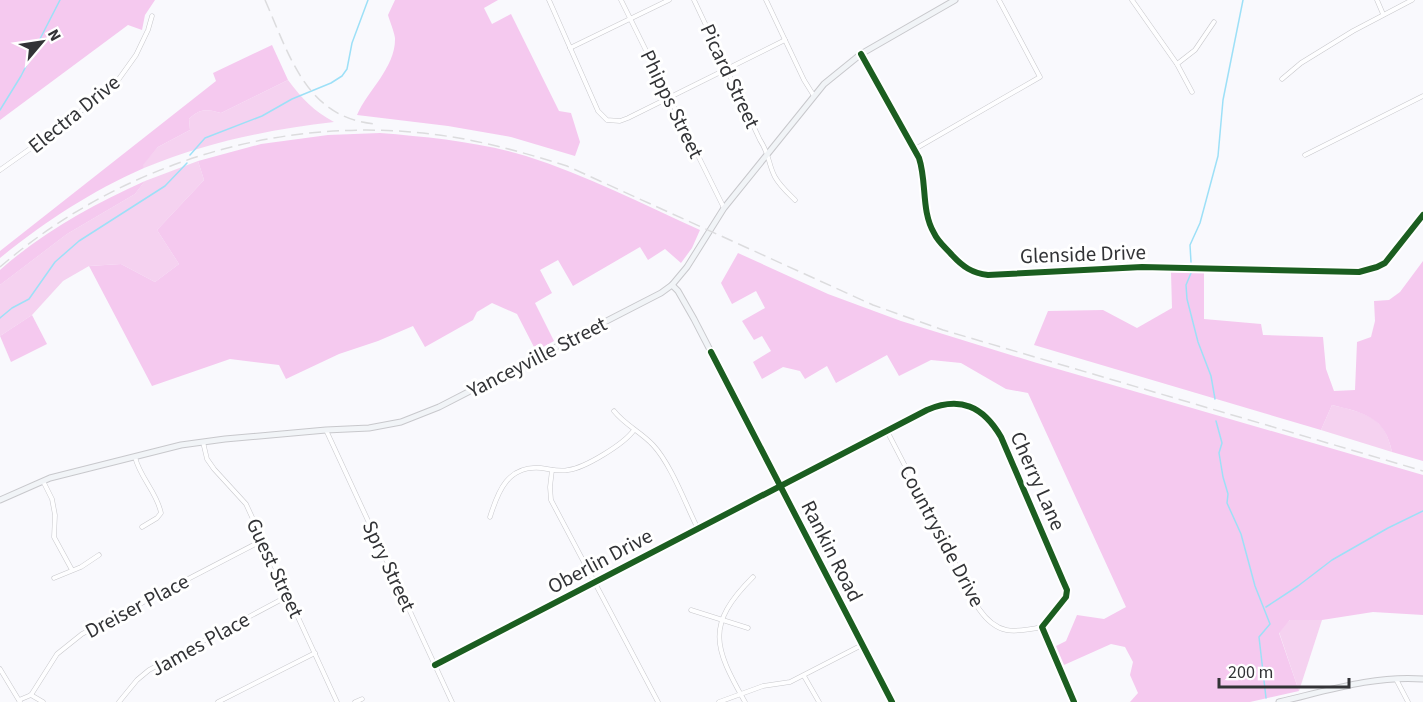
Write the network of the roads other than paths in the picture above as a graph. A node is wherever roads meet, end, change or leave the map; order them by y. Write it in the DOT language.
graph roads {
  1 [pos="549,0"];
  2 [pos="621,0"];
  3 [pos="669,0"];
  4 [pos="694,0"];
  5 [pos="766,0"];
  6 [pos="955,0"];
  7 [pos="999,0"];
  8 [pos="1132,0"];
  9 [pos="1377,0"];
  10 [pos="1412,0"];
  11 [pos="1383,14"];
  12 [pos="152,16"];
  13 [pos="630,19"];
  14 [pos="1215,22"];
  15 [pos="785,40"];
  16 [pos="570,48"];
  17 [pos="861,54"];
  18 [pos="1177,64"];
  19 [pos="726,68"];
  20 [pos="1282,79"];
  21 [pos="1192,92"];
  22 [pos="814,96"];
  23 [pos="1423,96"];
  24 [pos="668,97"];
  25 [pos="915,148"];
  26 [pos="768,152"];
  27 [pos="1305,155"];
  28 [pos="0,170"];
  29 [pos="795,200"];
  30 [pos="723,208"];
  31 [pos="1423,215"];
  32 [pos="672,285"];
  33 [pos="614,411"];
  34 [pos="326,430"];
  35 [pos="634,430"];
  36 [pos="887,431"];
  37 [pos="203,442"];
  38 [pos="135,457"];
  39 [pos="552,470"];
  40 [pos="44,481"];
  41 [pos="780,487"];
  42 [pos="0,500"];
  43 [pos="490,517"];
  44 [pos="142,527"];
  45 [pos="698,529"];
  46 [pos="262,540"];
  47 [pos="99,555"];
  48 [pos="72,570"];
  49 [pos="753,577"];
  50 [pos="54,578"];
  51 [pos="594,583"];
  52 [pos="288,596"];
  53 [pos="691,610"];
  54 [pos="722,618"];
  55 [pos="1042,627"];
  56 [pos="748,628"];
  57 [pos="862,645"];
  58 [pos="315,653"];
  59 [pos="435,665"];
  60 [pos="0,669"];
  61 [pos="804,676"];
  62 [pos="1396,679"];
  63 [pos="1423,679"];
  64 [pos="740,694"];
  65 [pos="31,695"];
  66 [pos="362,699"];
  67 [pos="20,701"];
  68 [pos="43,702"];
  69 [pos="119,702"];
  70 [pos="218,702"];
  71 [pos="337,702"];
  72 [pos="355,702"];
  73 [pos="452,702"];
  74 [pos="658,702"];
  75 [pos="719,702"];
  76 [pos="745,702"];
  77 [pos="819,702"];
  78 [pos="892,702"];
  79 [pos="1074,702"];
  80 [pos="1279,702"];
  81 [pos="1408,702"];
  1 -- 16 [label="street"];
  2 -- 13 [label="street, Phipps Street"];
  3 -- 13 [label="street"];
  4 -- 19 [label="street, Picard Street"];
  5 -- 15 [label="street"];
  6 -- 17 [label="main road, Yanceyville Street"];
  7 -- 25 [label="street"];
  8 -- 18 [label="street"];
  9 -- 11 [label="street"];
  10 -- 11 [label="street"];
  11 -- 20 [label="street"];
  12 -- 28 [label="street, Electra Drive"];
  13 -- 16 [label="street"];
  13 -- 24 [label="street, Phipps Street"];
  14 -- 18 [label="street"];
  15 -- 19 [label="street"];
  15 -- 22 [label="street"];
  16 -- 24 [label="street"];
  17 -- 22 [label="main road, Yanceyville Street"];
  17 -- 25 [label="street, Glenside Drive"];
  18 -- 21 [label="street"];
  19 -- 24 [label="street"];
  19 -- 26 [label="street, Picard Street"];
  22 -- 26 [label="main road, Yanceyville Street"];
  23 -- 27 [label="street"];
  24 -- 30 [label="street, Phipps Street"];
  25 -- 31 [label="street, Glenside Drive"];
  26 -- 29 [label="street, Picard Street"];
  26 -- 30 [label="main road, Yanceyville Street"];
  30 -- 32 [label="main road, Yanceyville Street"];
  32 -- 34 [label="main road, Yanceyville Street"];
  32 -- 41 [label="main road, Rankin Road"];
  33 -- 35 [label="street"];
  34 -- 37 [label="main road, Yanceyville Street"];
  34 -- 59 [label="street, Spry Street"];
  35 -- 39 [label="street"];
  35 -- 45 [label="street"];
  36 -- 41 [label="street, Cherry Lane"];
  36 -- 55 [label="street, Countryside Drive"];
  36 -- 55 [label="street, Cherry Lane"];
  37 -- 38 [label="main road, Yanceyville Street"];
  37 -- 46 [label="street, Guest Street"];
  38 -- 40 [label="main road, Yanceyville Street"];
  38 -- 44 [label="street"];
  39 -- 43 [label="street"];
  39 -- 51 [label="street"];
  40 -- 42 [label="main road, Yanceyville Street"];
  40 -- 48 [label="street"];
  41 -- 45 [label="street, Oberlin Drive"];
  41 -- 57 [label="main road, Rankin Road"];
  45 -- 51 [label="street, Oberlin Drive"];
  46 -- 52 [label="street, Guest Street"];
  46 -- 65 [label="street, Dreiser Place"];
  47 -- 48 [label="street"];
  48 -- 50 [label="street"];
  49 -- 54 [label="street"];
  51 -- 59 [label="street, Oberlin Drive"];
  51 -- 74 [label="street"];
  52 -- 58 [label="street, Guest Street"];
  52 -- 69 [label="street, James Place"];
  53 -- 54 [label="street"];
  54 -- 56 [label="street"];
  54 -- 64 [label="street"];
  55 -- 79 [label="street"];
  57 -- 61 [label="street"];
  57 -- 78 [label="main road, Rankin Road"];
  58 -- 70 [label="street"];
  58 -- 71 [label="street, Guest Street"];
  59 -- 73 [label="street, Spry Street"];
  60 -- 67 [label="street"];
  61 -- 64 [label="street"];
  61 -- 77 [label="street"];
  62 -- 63 [label="main road"];
  62 -- 80 [label="main road"];
  62 -- 81 [label="street"];
  64 -- 75 [label="street"];
  64 -- 76 [label="street"];
  65 -- 67 [label="street"];
  65 -- 68 [label="street"];
  66 -- 72 [label="street"];
}
